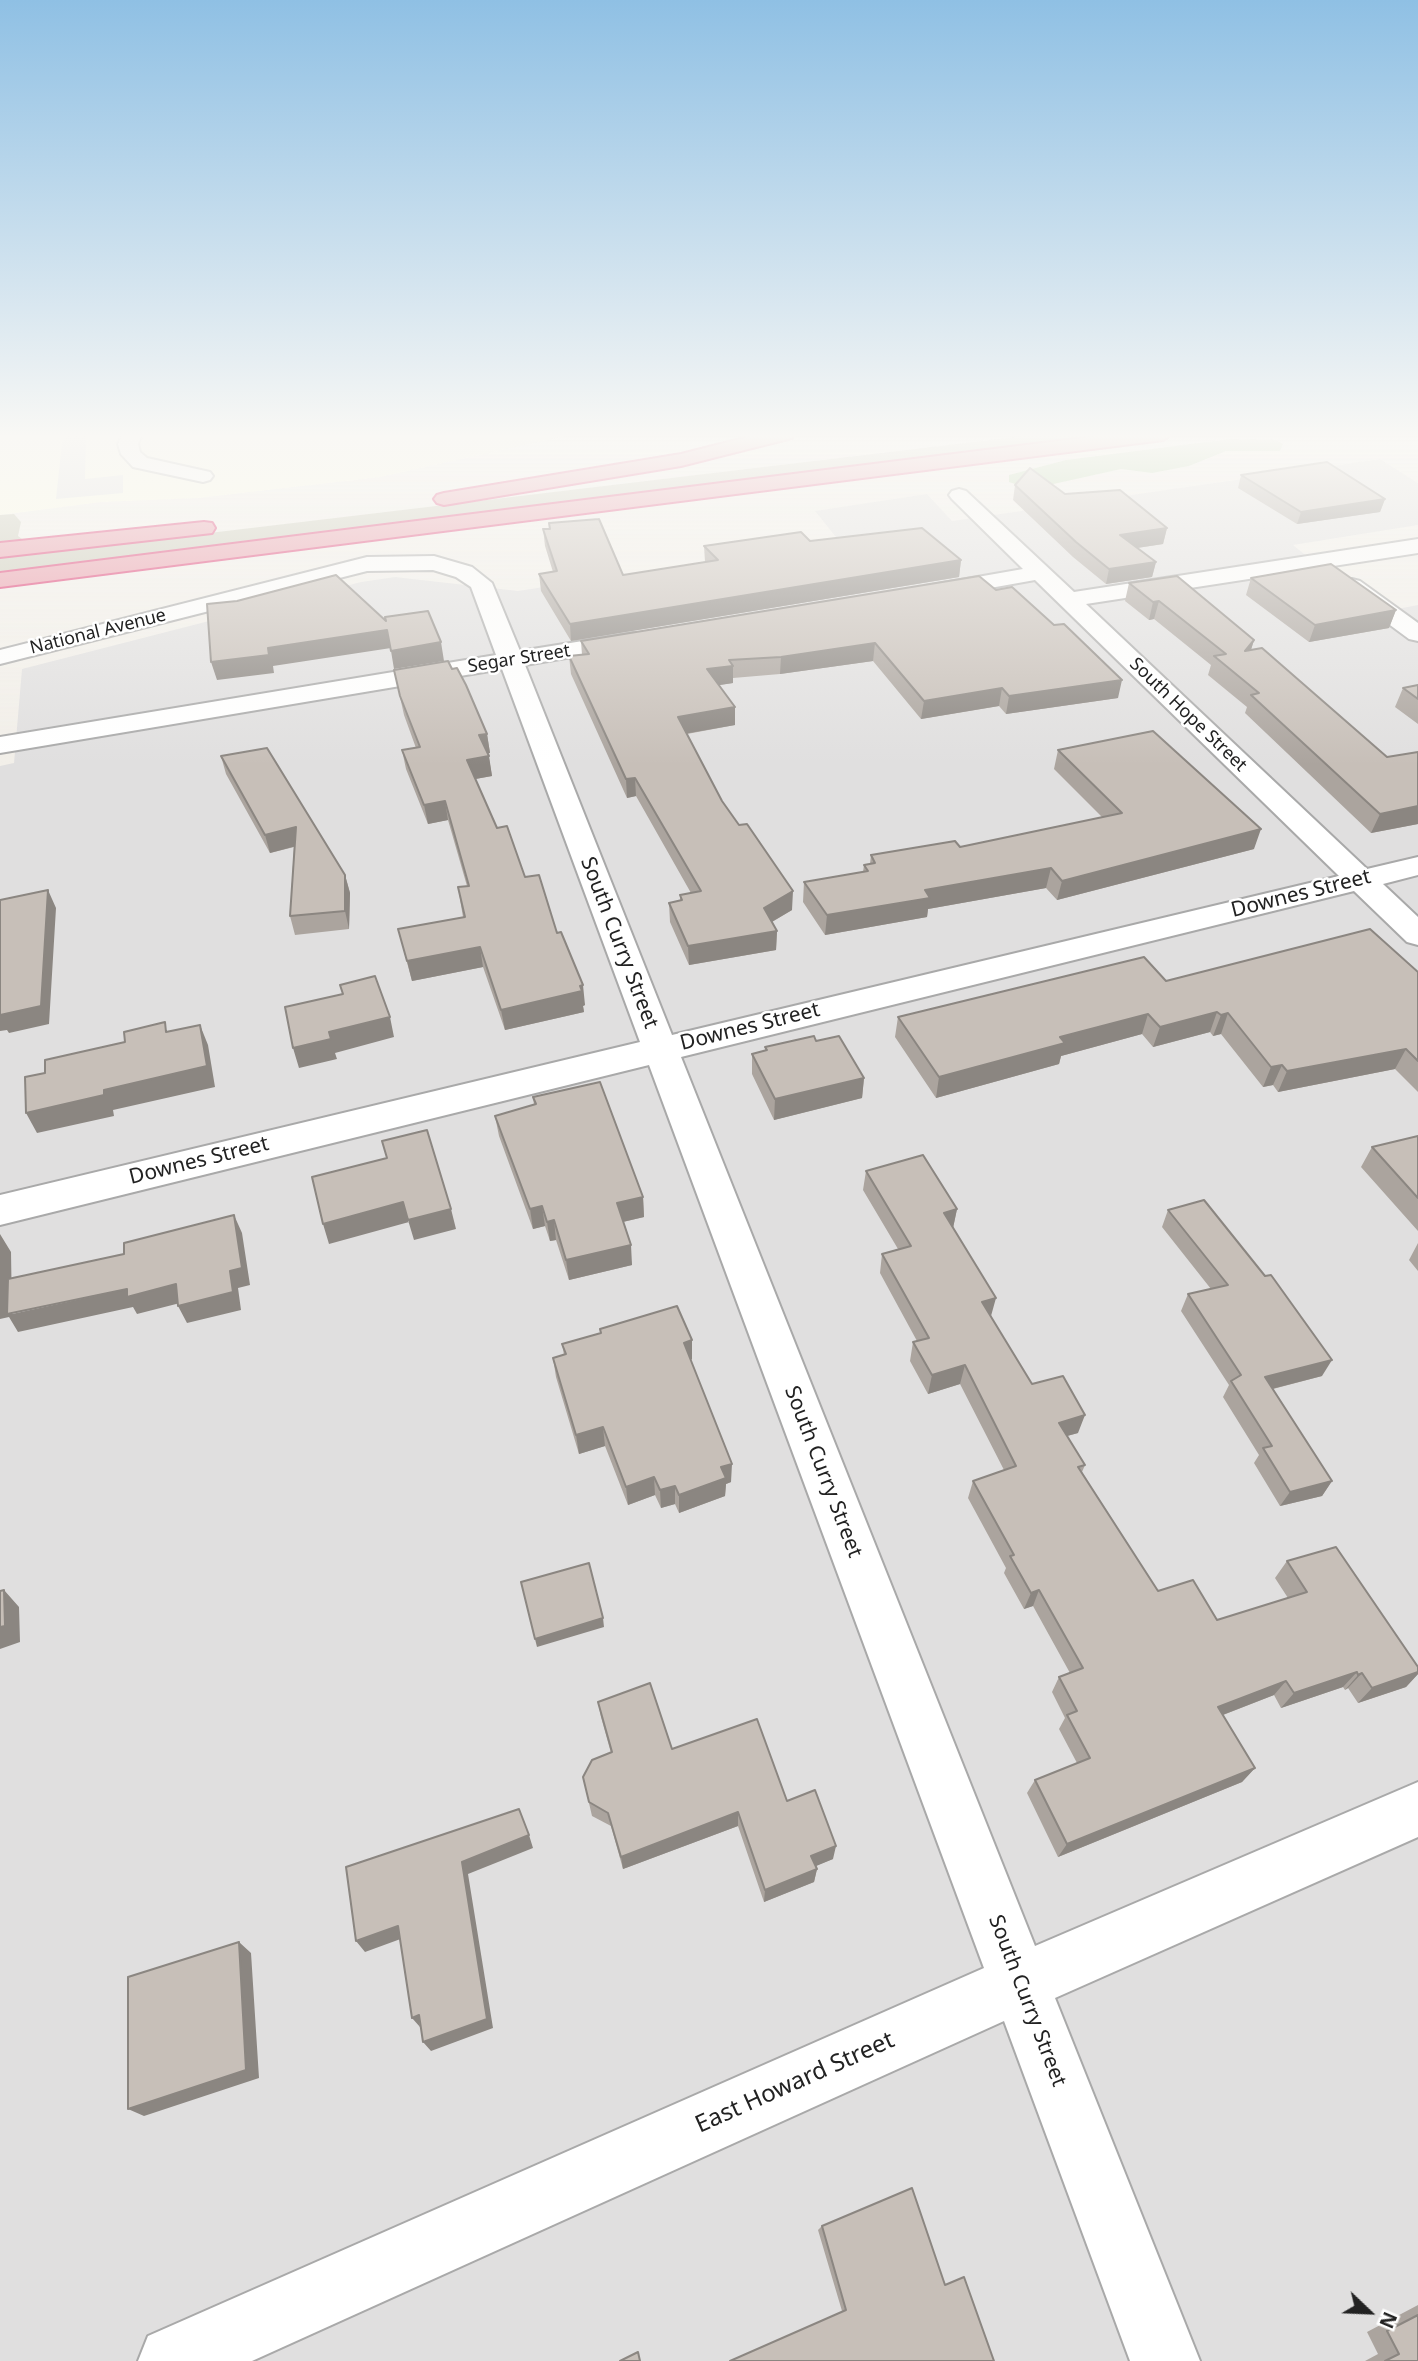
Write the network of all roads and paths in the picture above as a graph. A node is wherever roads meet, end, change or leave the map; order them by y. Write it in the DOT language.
graph roads {
  1 [pos="53,544"];
  2 [pos="285,544"];
  3 [pos="1009,544"];
  4 [pos="1418,546"];
  5 [pos="0,550"];
  6 [pos="1316,560"];
  7 [pos="1039,573"];
  8 [pos="0,580"];
  9 [pos="481,583"];
  10 [pos="910,594"];
  11 [pos="1068,600"];
  12 [pos="1418,634"];
  13 [pos="662,635"];
  14 [pos="0,656"];
  15 [pos="510,660"];
  16 [pos="0,745"];
  17 [pos="1418,866"];
  18 [pos="1360,879"];
  19 [pos="1418,935"];
  20 [pos="660,1049"];
  21 [pos="0,1210"];
  22 [pos="1418,1809"];
  23 [pos="1020,1983"];
  24 [pos="173,2361"];
  25 [pos="1166,2361"];
  1 -- 5 [label="highway"];
  2 -- 8 [label="highway"];
  3 -- 7 [label="street, South Hope Street"];
  4 -- 6 [label="street"];
  6 -- 11 [label="street"];
  6 -- 12 [label="street"];
  7 -- 10 [label="street"];
  7 -- 11 [label="street, South Hope Street"];
  9 -- 14 [label="street, National Avenue"];
  9 -- 15 [label="street, South Curry Street"];
  11 -- 18 [label="street, South Hope Street"];
  13 -- 15 [label="street, Segar Street"];
  15 -- 16 [label="street, Segar Street"];
  15 -- 20 [label="street, South Curry Street"];
  17 -- 18 [label="street, Downes Street"];
  18 -- 19 [label="street, South Hope Street"];
  18 -- 20 [label="street, Downes Street"];
  20 -- 21 [label="street, Downes Street"];
  20 -- 23 [label="street, South Curry Street"];
  22 -- 23 [label="street, East Howard Street"];
  23 -- 24 [label="street, East Howard Street"];
  23 -- 25 [label="street, South Curry Street"];
}
